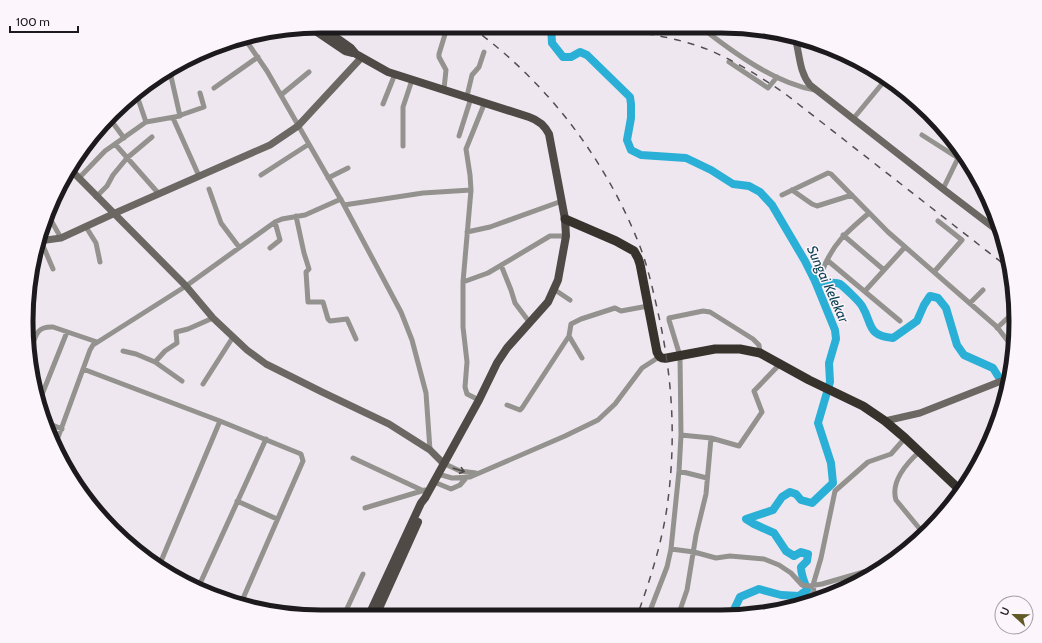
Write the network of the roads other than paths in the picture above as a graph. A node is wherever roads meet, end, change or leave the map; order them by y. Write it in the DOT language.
graph roads {
  1 [pos="319,33"];
  2 [pos="330,33"];
  3 [pos="445,33"];
  4 [pos="708,33"];
  5 [pos="248,43"];
  6 [pos="798,44"];
  7 [pos="484,52"];
  8 [pos="358,56"];
  9 [pos="258,57"];
  10 [pos="729,62"];
  11 [pos="309,72"];
  12 [pos="395,74"];
  13 [pos="171,76"];
  14 [pos="777,77"];
  15 [pos="412,80"];
  16 [pos="883,83"];
  17 [pos="214,88"];
  18 [pos="444,89"];
  19 [pos="816,90"];
  20 [pos="200,93"];
  21 [pos="281,95"];
  22 [pos="469,97"];
  23 [pos="138,99"];
  24 [pos="485,102"];
  25 [pos="382,104"];
  26 [pos="181,115"];
  27 [pos="173,118"];
  28 [pos="853,119"];
  29 [pos="113,122"];
  30 [pos="146,122"];
  31 [pos="298,126"];
  32 [pos="922,135"];
  33 [pos="459,136"];
  34 [pos="152,137"];
  35 [pos="124,138"];
  36 [pos="115,144"];
  37 [pos="309,144"];
  38 [pos="403,146"];
  39 [pos="127,158"];
  40 [pos="958,158"];
  41 [pos="348,168"];
  42 [pos="74,173"];
  43 [pos="262,175"];
  44 [pos="199,176"];
  45 [pos="79,178"];
  46 [pos="328,178"];
  47 [pos="209,189"];
  48 [pos="943,189"];
  49 [pos="471,190"];
  50 [pos="792,190"];
  51 [pos="159,194"];
  52 [pos="782,195"];
  53 [pos="852,195"];
  54 [pos="96,197"];
  55 [pos="341,199"];
  56 [pos="562,201"];
  57 [pos="344,205"];
  58 [pos="869,213"];
  59 [pos="113,214"];
  60 [pos="296,216"];
  61 [pos="565,219"];
  62 [pos="51,221"];
  63 [pos="938,221"];
  64 [pos="275,222"];
  65 [pos="86,227"];
  66 [pos="993,227"];
  67 [pos="467,232"];
  68 [pos="843,235"];
  69 [pos="566,236"];
  70 [pos="61,238"];
  71 [pos="45,240"];
  72 [pos="43,247"];
  73 [pos="239,247"];
  74 [pos="905,247"];
  75 [pos="270,248"];
  76 [pos="827,260"];
  77 [pos="100,262"];
  78 [pos="501,265"];
  79 [pos="53,269"];
  80 [pos="823,269"];
  81 [pos="884,270"];
  82 [pos="934,272"];
  83 [pos="463,282"];
  84 [pos="186,286"];
  85 [pos="555,290"];
  86 [pos="983,290"];
  87 [pos="865,291"];
  88 [pos="570,300"];
  89 [pos="970,303"];
  90 [pos="648,306"];
  91 [pos="1009,317"];
  92 [pos="213,318"];
  93 [pos="900,321"];
  94 [pos="530,323"];
  95 [pos="997,328"];
  96 [pos="67,332"];
  97 [pos="569,336"];
  98 [pos="233,337"];
  99 [pos="356,339"];
  100 [pos="34,340"];
  101 [pos="1008,341"];
  102 [pos="97,342"];
  103 [pos="123,351"];
  104 [pos="760,353"];
  105 [pos="680,356"];
  106 [pos="659,357"];
  107 [pos="582,358"];
  108 [pos="155,362"];
  109 [pos="779,365"];
  110 [pos="83,369"];
  111 [pos="182,381"];
  112 [pos="1002,381"];
  113 [pos="203,384"];
  114 [pos="42,393"];
  115 [pos="479,400"];
  116 [pos="507,405"];
  117 [pos="220,421"];
  118 [pos="886,421"];
  119 [pos="52,425"];
  120 [pos="62,429"];
  121 [pos="681,435"];
  122 [pos="58,438"];
  123 [pos="711,438"];
  124 [pos="905,438"];
  125 [pos="266,439"];
  126 [pos="430,450"];
  127 [pos="919,452"];
  128 [pos="353,458"];
  129 [pos="443,463"];
  130 [pos="679,471"];
  131 [pos="476,473"];
  132 [pos="436,478"];
  133 [pos="466,478"];
  134 [pos="707,478"];
  135 [pos="956,487"];
  136 [pos="426,494"];
  137 [pos="237,501"];
  138 [pos="365,508"];
  139 [pos="277,519"];
  140 [pos="921,530"];
  141 [pos="671,549"];
  142 [pos="694,552"];
  143 [pos="161,561"];
  144 [pos="863,572"];
  145 [pos="363,574"];
  146 [pos="200,583"];
  147 [pos="811,586"];
  148 [pos="811,596"];
  149 [pos="243,599"];
  150 [pos="346,610"];
  151 [pos="371,610"];
  152 [pos="378,610"];
  153 [pos="651,610"];
  154 [pos="680,610"];
  1 -- 8 [label="main road"];
  2 -- 8 [label="main road"];
  3 -- 18 [label="street"];
  4 -- 14 [label="street"];
  5 -- 9 [label="street"];
  6 -- 19 [label="street"];
  7 -- 22 [label="street"];
  8 -- 12 [label="main road"];
  8 -- 31 [label="street"];
  9 -- 17 [label="street"];
  9 -- 21 [label="street"];
  10 -- 14 [label="street"];
  11 -- 21 [label="street"];
  12 -- 15 [label="main road"];
  12 -- 25 [label="street"];
  13 -- 26 [label="street"];
  14 -- 19 [label="street"];
  15 -- 18 [label="main road"];
  15 -- 38 [label="street"];
  16 -- 28 [label="street"];
  18 -- 22 [label="main road"];
  19 -- 28 [label="street"];
  20 -- 26 [label="street"];
  21 -- 31 [label="street"];
  22 -- 24 [label="main road"];
  22 -- 33 [label="street"];
  23 -- 30 [label="street"];
  24 -- 49 [label="street"];
  24 -- 56 [label="main road"];
  26 -- 27 [label="street"];
  27 -- 30 [label="street"];
  27 -- 44 [label="street"];
  28 -- 48 [label="street"];
  29 -- 35 [label="street"];
  30 -- 35 [label="street"];
  31 -- 37 [label="street"];
  31 -- 44 [label="street"];
  32 -- 40 [label="street"];
  34 -- 39 [label="street"];
  35 -- 36 [label="street"];
  36 -- 39 [label="street"];
  36 -- 45 [label="street"];
  37 -- 43 [label="street"];
  37 -- 46 [label="street"];
  39 -- 51 [label="street"];
  39 -- 54 [label="street"];
  40 -- 48 [label="street"];
  41 -- 46 [label="street"];
  42 -- 45 [label="street"];
  44 -- 51 [label="street"];
  45 -- 54 [label="street"];
  46 -- 55 [label="street"];
  47 -- 73 [label="street"];
  48 -- 66 [label="street"];
  49 -- 57 [label="street"];
  49 -- 67 [label="street"];
  50 -- 52 [label="street"];
  50 -- 53 [label="street"];
  50 -- 53 [label="street"];
  51 -- 59 [label="street"];
  53 -- 58 [label="street"];
  54 -- 59 [label="street"];
  55 -- 57 [label="street"];
  55 -- 60 [label="street"];
  56 -- 61 [label="main road"];
  56 -- 67 [label="street"];
  57 -- 126 [label="street"];
  58 -- 68 [label="street"];
  58 -- 74 [label="street"];
  59 -- 65 [label="street"];
  59 -- 84 [label="street"];
  60 -- 64 [label="street"];
  60 -- 99 [label="street"];
  61 -- 69 [label="main road"];
  61 -- 90 [label="highway"];
  62 -- 70 [label="street"];
  63 -- 82 [label="street"];
  64 -- 73 [label="street"];
  64 -- 75 [label="street"];
  65 -- 70 [label="street"];
  65 -- 77 [label="street"];
  67 -- 83 [label="street"];
  68 -- 76 [label="street"];
  68 -- 81 [label="street"];
  69 -- 78 [label="street"];
  69 -- 85 [label="main road"];
  70 -- 71 [label="street"];
  72 -- 79 [label="street"];
  73 -- 84 [label="street"];
  74 -- 81 [label="street"];
  74 -- 82 [label="street"];
  76 -- 80 [label="street"];
  76 -- 87 [label="street"];
  78 -- 83 [label="street"];
  78 -- 94 [label="street"];
  81 -- 87 [label="street"];
  82 -- 89 [label="street"];
  83 -- 115 [label="street"];
  84 -- 92 [label="street"];
  84 -- 102 [label="street"];
  85 -- 88 [label="street"];
  85 -- 94 [label="main road"];
  86 -- 89 [label="street"];
  87 -- 93 [label="street"];
  89 -- 95 [label="street"];
  90 -- 97 [label="street"];
  90 -- 106 [label="highway"];
  91 -- 95 [label="street"];
  92 -- 98 [label="street"];
  92 -- 108 [label="street"];
  94 -- 115 [label="main road"];
  95 -- 101 [label="street"];
  96 -- 100 [label="street"];
  96 -- 102 [label="street"];
  96 -- 114 [label="street"];
  97 -- 107 [label="street"];
  97 -- 116 [label="street"];
  98 -- 113 [label="street"];
  98 -- 126 [label="street"];
  102 -- 110 [label="street"];
  103 -- 108 [label="street"];
  104 -- 105 [label="highway"];
  104 -- 105 [label="street"];
  104 -- 109 [label="highway"];
  105 -- 106 [label="highway"];
  105 -- 121 [label="street"];
  106 -- 131 [label="street"];
  108 -- 111 [label="street"];
  109 -- 118 [label="highway"];
  109 -- 123 [label="street"];
  110 -- 117 [label="street"];
  110 -- 120 [label="street"];
  112 -- 118 [label="street"];
  115 -- 129 [label="main road"];
  117 -- 125 [label="street"];
  117 -- 143 [label="street"];
  118 -- 124 [label="highway"];
  119 -- 120 [label="street"];
  120 -- 122 [label="street"];
  121 -- 123 [label="street"];
  121 -- 130 [label="street"];
  123 -- 134 [label="street"];
  124 -- 127 [label="highway"];
  124 -- 147 [label="street"];
  125 -- 137 [label="street"];
  125 -- 139 [label="street"];
  126 -- 129 [label="street"];
  127 -- 135 [label="highway"];
  127 -- 140 [label="street"];
  128 -- 136 [label="street"];
  129 -- 131 [label="street, one-way"];
  129 -- 132 [label="main road"];
  130 -- 134 [label="street"];
  130 -- 141 [label="street"];
  131 -- 133 [label="street"];
  132 -- 133 [label="street"];
  132 -- 133 [label="street"];
  132 -- 136 [label="main road"];
  134 -- 142 [label="street"];
  136 -- 138 [label="street"];
  136 -- 151 [label="main road"];
  136 -- 152 [label="main road"];
  137 -- 139 [label="street"];
  137 -- 146 [label="street"];
  139 -- 149 [label="street"];
  141 -- 142 [label="street"];
  141 -- 153 [label="street"];
  142 -- 147 [label="street"];
  142 -- 154 [label="street"];
  144 -- 147 [label="street"];
  145 -- 150 [label="street"];
  147 -- 148 [label="street"];
}
